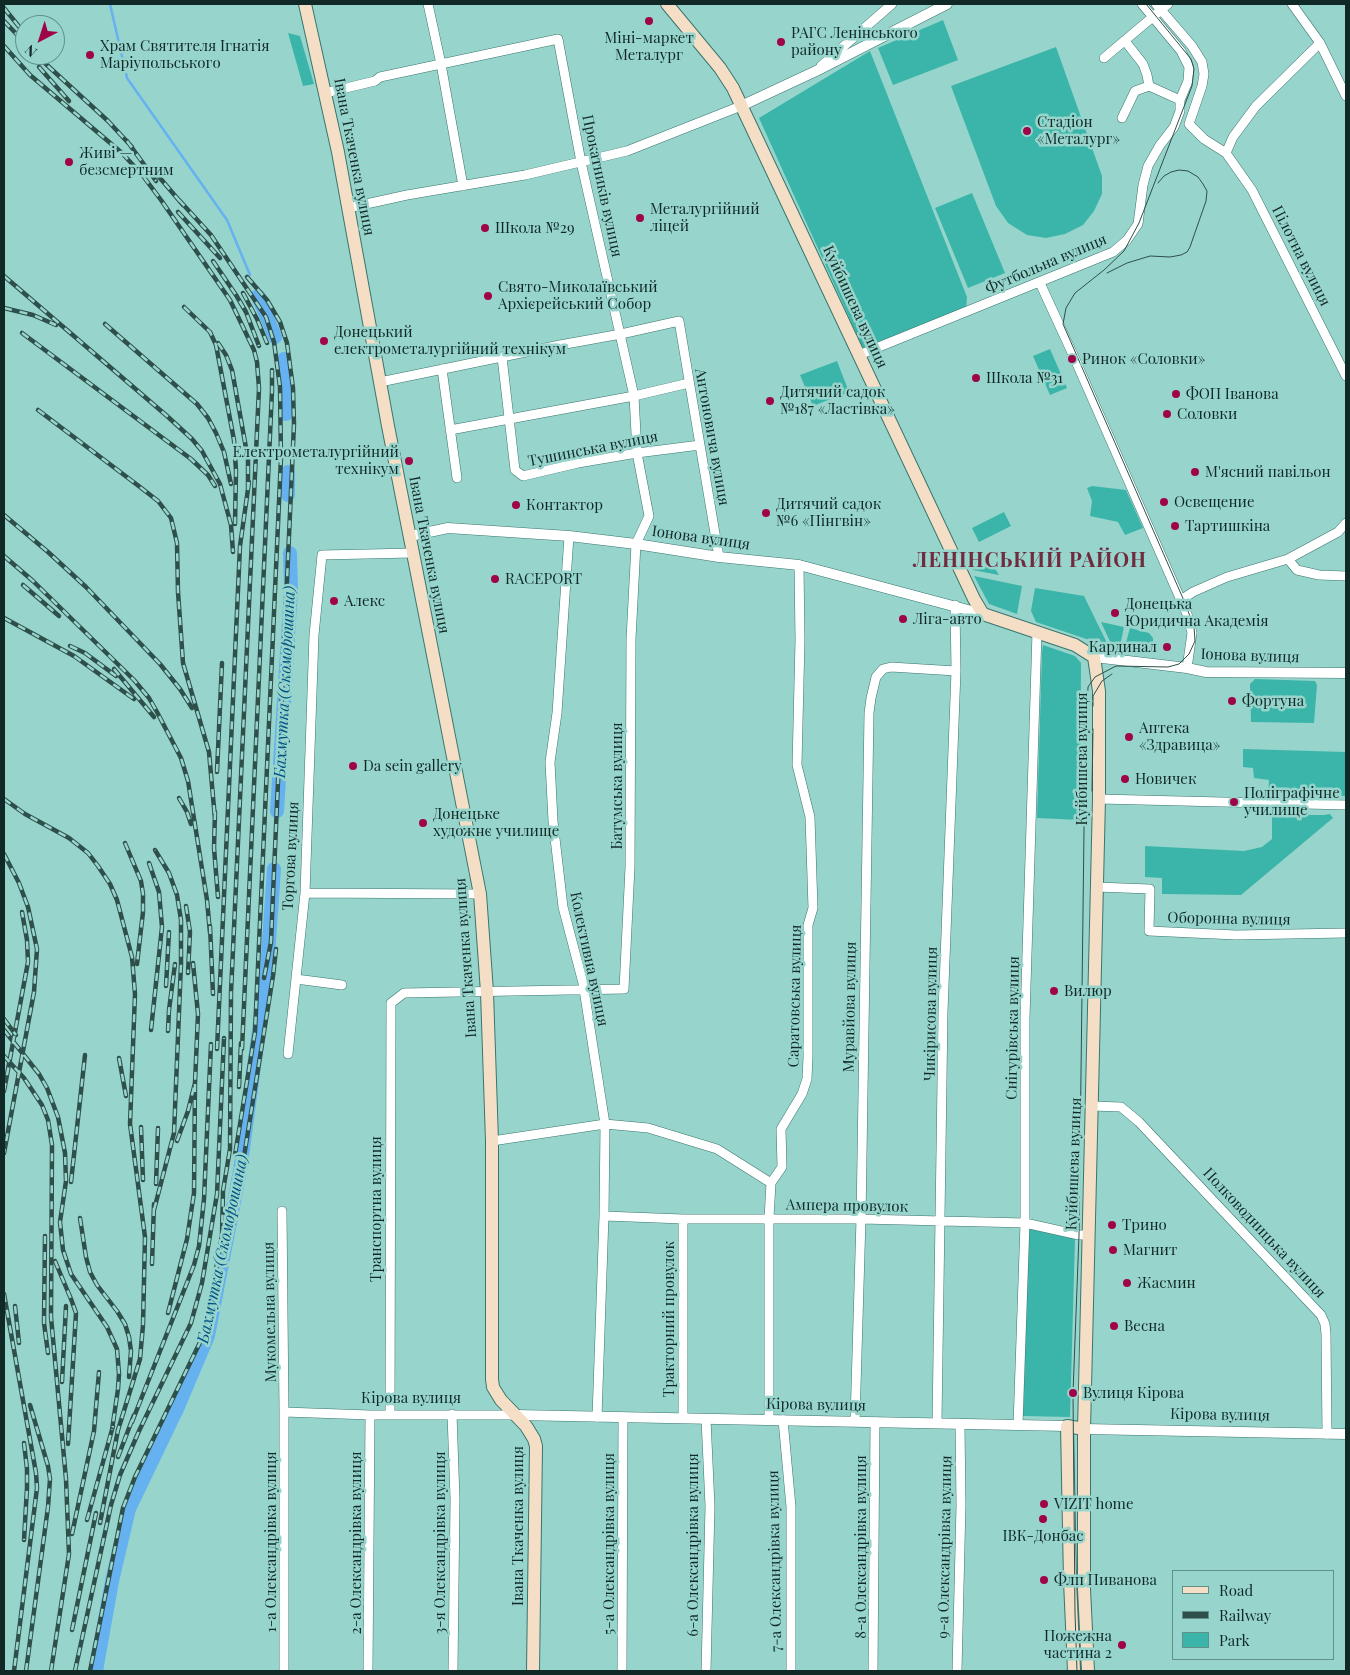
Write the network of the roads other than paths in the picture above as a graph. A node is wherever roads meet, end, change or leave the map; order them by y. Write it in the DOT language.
graph roads {
  1 [pos="304,4"];
  2 [pos="428,4"];
  3 [pos="667,4"];
  4 [pos="892,4"];
  5 [pos="947,4"];
  6 [pos="1142,4"];
  7 [pos="1292,4"];
  8 [pos="1162,6"];
  9 [pos="1153,16"];
  10 [pos="1125,41"];
  11 [pos="1320,43"];
  12 [pos="1104,58"];
  13 [pos="441,64"];
  14 [pos="816,71"];
  15 [pos="1148,86"];
  16 [pos="325,92"];
  17 [pos="1346,96"];
  18 [pos="1180,100"];
  19 [pos="742,106"];
  20 [pos="1122,118"];
  21 [pos="1226,153"];
  22 [pos="581,162"];
  23 [pos="463,186"];
  24 [pos="348,208"];
  25 [pos="1040,283"];
  26 [pos="621,334"];
  27 [pos="859,355"];
  28 [pos="502,357"];
  29 [pos="442,369"];
  30 [pos="1346,376"];
  31 [pos="380,382"];
  32 [pos="689,383"];
  33 [pos="634,396"];
  34 [pos="510,418"];
  35 [pos="450,430"];
  36 [pos="700,445"];
  37 [pos="637,453"];
  38 [pos="457,478"];
  39 [pos="1346,523"];
  40 [pos="410,536"];
  41 [pos="569,536"];
  42 [pos="636,544"];
  43 [pos="412,553"];
  44 [pos="719,558"];
  45 [pos="1288,558"];
  46 [pos="799,565"];
  47 [pos="1346,576"];
  48 [pos="1181,600"];
  49 [pos="955,605"];
  50 [pos="983,614"];
  51 [pos="1037,632"];
  52 [pos="1094,657"];
  53 [pos="1187,668"];
  54 [pos="956,671"];
  55 [pos="1346,673"];
  56 [pos="1098,799"];
  57 [pos="1346,805"];
  58 [pos="1096,887"];
  59 [pos="305,893"];
  60 [pos="480,894"];
  61 [pos="1346,933"];
  62 [pos="296,979"];
  63 [pos="342,985"];
  64 [pos="584,989"];
  65 [pos="487,992"];
  66 [pos="288,1054"];
  67 [pos="1092,1106"];
  68 [pos="605,1124"];
  69 [pos="492,1142"];
  70 [pos="771,1183"];
  71 [pos="282,1210"];
  72 [pos="604,1216"];
  73 [pos="769,1218"];
  74 [pos="682,1219"];
  75 [pos="861,1219"];
  76 [pos="940,1222"];
  77 [pos="1025,1223"];
  78 [pos="1089,1235"];
  79 [pos="284,1412"];
  80 [pos="390,1414"];
  81 [pos="452,1414"];
  82 [pos="370,1415"];
  83 [pos="516,1415"];
  84 [pos="597,1417"];
  85 [pos="623,1417"];
  86 [pos="683,1418"];
  87 [pos="706,1419"];
  88 [pos="769,1420"];
  89 [pos="783,1420"];
  90 [pos="855,1422"];
  91 [pos="875,1422"];
  92 [pos="937,1423"];
  93 [pos="960,1424"];
  94 [pos="1018,1425"];
  95 [pos="1067,1426"];
  96 [pos="1084,1429"];
  97 [pos="1327,1434"];
  98 [pos="1346,1434"];
  99 [pos="284,1671"];
  100 [pos="368,1671"];
  101 [pos="453,1671"];
  102 [pos="533,1671"];
  103 [pos="622,1671"];
  104 [pos="706,1671"];
  105 [pos="791,1671"];
  106 [pos="873,1671"];
  107 [pos="958,1671"];
  108 [pos="1074,1671"];
  109 [pos="1088,1671"];
  1 -- 16 [label="main road, Івана Ткаченка вулиця"];
  2 -- 13 [label="street"];
  3 -- 19 [label="main road, Куйбишева вулиця"];
  4 -- 14 [label="street"];
  5 -- 14 [label="street"];
  6 -- 9 [label="street, Футбольна вулиця"];
  7 -- 11 [label="street"];
  8 -- 9 [label="street"];
  8 -- 21 [label="street"];
  9 -- 10 [label="street"];
  9 -- 18 [label="street, Футбольна вулиця"];
  10 -- 12 [label="street"];
  10 -- 15 [label="street"];
  11 -- 17 [label="street"];
  11 -- 21 [label="street"];
  13 -- 16 [label="street"];
  13 -- 22 [label="street, Прокатників вулиця"];
  13 -- 23 [label="street"];
  14 -- 19 [label="street"];
  15 -- 18 [label="street"];
  15 -- 20 [label="street"];
  16 -- 24 [label="main road, Івана Ткаченка вулиця"];
  18 -- 25 [label="street, Футбольна вулиця"];
  19 -- 22 [label="street"];
  19 -- 27 [label="main road, Куйбишева вулиця"];
  21 -- 30 [label="street, Пілотна вулиця"];
  22 -- 23 [label="street"];
  22 -- 26 [label="street, Прокатників вулиця"];
  23 -- 24 [label="street"];
  24 -- 31 [label="main road, Івана Ткаченка вулиця"];
  25 -- 27 [label="street, Футбольна вулиця"];
  25 -- 48 [label="street"];
  26 -- 28 [label="street"];
  26 -- 32 [label="street, Антоновича вулиця"];
  26 -- 33 [label="street, Прокатників вулиця"];
  27 -- 50 [label="main road, Куйбишева вулиця"];
  28 -- 29 [label="street"];
  28 -- 34 [label="street, Тушинська вулиця"];
  29 -- 31 [label="street"];
  29 -- 35 [label="street"];
  31 -- 40 [label="main road, Івана Ткаченка вулиця"];
  32 -- 33 [label="street"];
  32 -- 36 [label="street, Антоновича вулиця"];
  33 -- 34 [label="street"];
  33 -- 37 [label="street, Прокатників вулиця"];
  34 -- 35 [label="street"];
  34 -- 37 [label="street, Тушинська вулиця"];
  35 -- 38 [label="street"];
  36 -- 37 [label="street, Тушинська вулиця"];
  36 -- 44 [label="street, Антоновича вулиця"];
  37 -- 42 [label="street, Прокатників вулиця"];
  39 -- 45 [label="street"];
  40 -- 41 [label="street, Іонова вулиця"];
  40 -- 43 [label="main road, Івана Ткаченка вулиця"];
  41 -- 42 [label="street, Іонова вулиця"];
  41 -- 64 [label="street, Колективна вулиця"];
  42 -- 44 [label="street, Іонова вулиця"];
  42 -- 64 [label="street, Батумська вулиця"];
  43 -- 59 [label="street, Торгова вулиця"];
  43 -- 60 [label="main road, Івана Ткаченка вулиця"];
  44 -- 46 [label="street, Іонова вулиця"];
  45 -- 47 [label="street"];
  45 -- 48 [label="street"];
  46 -- 49 [label="street, Іонова вулиця"];
  46 -- 70 [label="street, Саратовська вулиця"];
  48 -- 53 [label="street"];
  49 -- 50 [label="street, Іонова вулиця"];
  49 -- 54 [label="street, Чикірисова вулиця"];
  50 -- 51 [label="main road"];
  51 -- 52 [label="main road"];
  51 -- 77 [label="street, Снігурівська вулиця"];
  52 -- 53 [label="street, Іонова вулиця"];
  52 -- 56 [label="main road, Куйбишева вулиця"];
  53 -- 55 [label="street, Іонова вулиця"];
  54 -- 75 [label="street, Муравйова вулиця"];
  54 -- 76 [label="street, Чикірисова вулиця"];
  56 -- 57 [label="street"];
  56 -- 58 [label="main road, Куйбишева вулиця"];
  58 -- 61 [label="street, Оборонна вулиця"];
  58 -- 67 [label="main road, Куйбишева вулиця"];
  59 -- 60 [label="street"];
  59 -- 62 [label="street, Торгова вулиця"];
  60 -- 65 [label="main road, Івана Ткаченка вулиця"];
  62 -- 63 [label="street"];
  62 -- 66 [label="street"];
  64 -- 65 [label="street"];
  64 -- 68 [label="street, Колективна вулиця"];
  65 -- 69 [label="main road, Івана Ткаченка вулиця"];
  65 -- 80 [label="street, Транспортна вулиця"];
  67 -- 78 [label="main road, Куйбишева вулиця"];
  67 -- 97 [label="street, Полководницька вулиця"];
  68 -- 69 [label="street"];
  68 -- 70 [label="street"];
  68 -- 72 [label="street, Колективна вулиця"];
  69 -- 83 [label="main road, Івана Ткаченка вулиця"];
  70 -- 73 [label="street, Саратовська вулиця"];
  71 -- 79 [label="street, Мукомельна вулиця"];
  72 -- 74 [label="street, Ампера провулок"];
  72 -- 84 [label="street, Колективна вулиця"];
  73 -- 74 [label="street, Ампера провулок"];
  73 -- 75 [label="street, Ампера провулок"];
  73 -- 88 [label="street, Саратовська вулиця"];
  74 -- 86 [label="street, Тракторний провулок"];
  75 -- 76 [label="street, Ампера провулок"];
  75 -- 90 [label="street, Муравйова вулиця"];
  76 -- 77 [label="street, Ампера провулок"];
  76 -- 92 [label="street, Чикірисова вулиця"];
  77 -- 78 [label="street, Ампера провулок"];
  77 -- 94 [label="street, Снігурівська вулиця"];
  78 -- 96 [label="main road, Куйбишева вулиця"];
  79 -- 82 [label="street, Кірова вулиця"];
  79 -- 99 [label="street, 1-а Олександрівка вулиця"];
  80 -- 81 [label="street, Кірова вулиця"];
  80 -- 82 [label="street, Кірова вулиця"];
  81 -- 83 [label="street, Кірова вулиця"];
  81 -- 101 [label="street, 3-я Олександрівка вулиця"];
  82 -- 100 [label="street, 2-а Олександрівка вулиця"];
  83 -- 84 [label="street, Кірова вулиця"];
  83 -- 102 [label="main road, Івана Ткаченка вулиця"];
  84 -- 85 [label="street, Кірова вулиця"];
  85 -- 86 [label="street, Кірова вулиця"];
  85 -- 103 [label="street, 5-а Олександрівка вулиця"];
  86 -- 87 [label="street, Кірова вулиця"];
  87 -- 88 [label="street, Кірова вулиця"];
  87 -- 104 [label="street, 6-а Олександрівка вулиця"];
  88 -- 89 [label="street, Кірова вулиця"];
  89 -- 90 [label="street, Кірова вулиця"];
  89 -- 105 [label="street, 7-а Олександрівка вулиця"];
  90 -- 91 [label="street, Кірова вулиця"];
  91 -- 92 [label="street, Кірова вулиця"];
  91 -- 106 [label="street, 8-а Олександрівка вулиця"];
  92 -- 93 [label="street, Кірова вулиця"];
  93 -- 94 [label="street, Кірова вулиця"];
  93 -- 107 [label="street, 9-а Олександрівка вулиця"];
  94 -- 95 [label="street, Кірова вулиця"];
  95 -- 96 [label="main road, Кірова вулиця"];
  95 -- 108 [label="main road"];
  96 -- 97 [label="street, Кірова вулиця"];
  96 -- 109 [label="main road, Куйбишева вулиця"];
  97 -- 98 [label="street, Кірова вулиця"];
}
